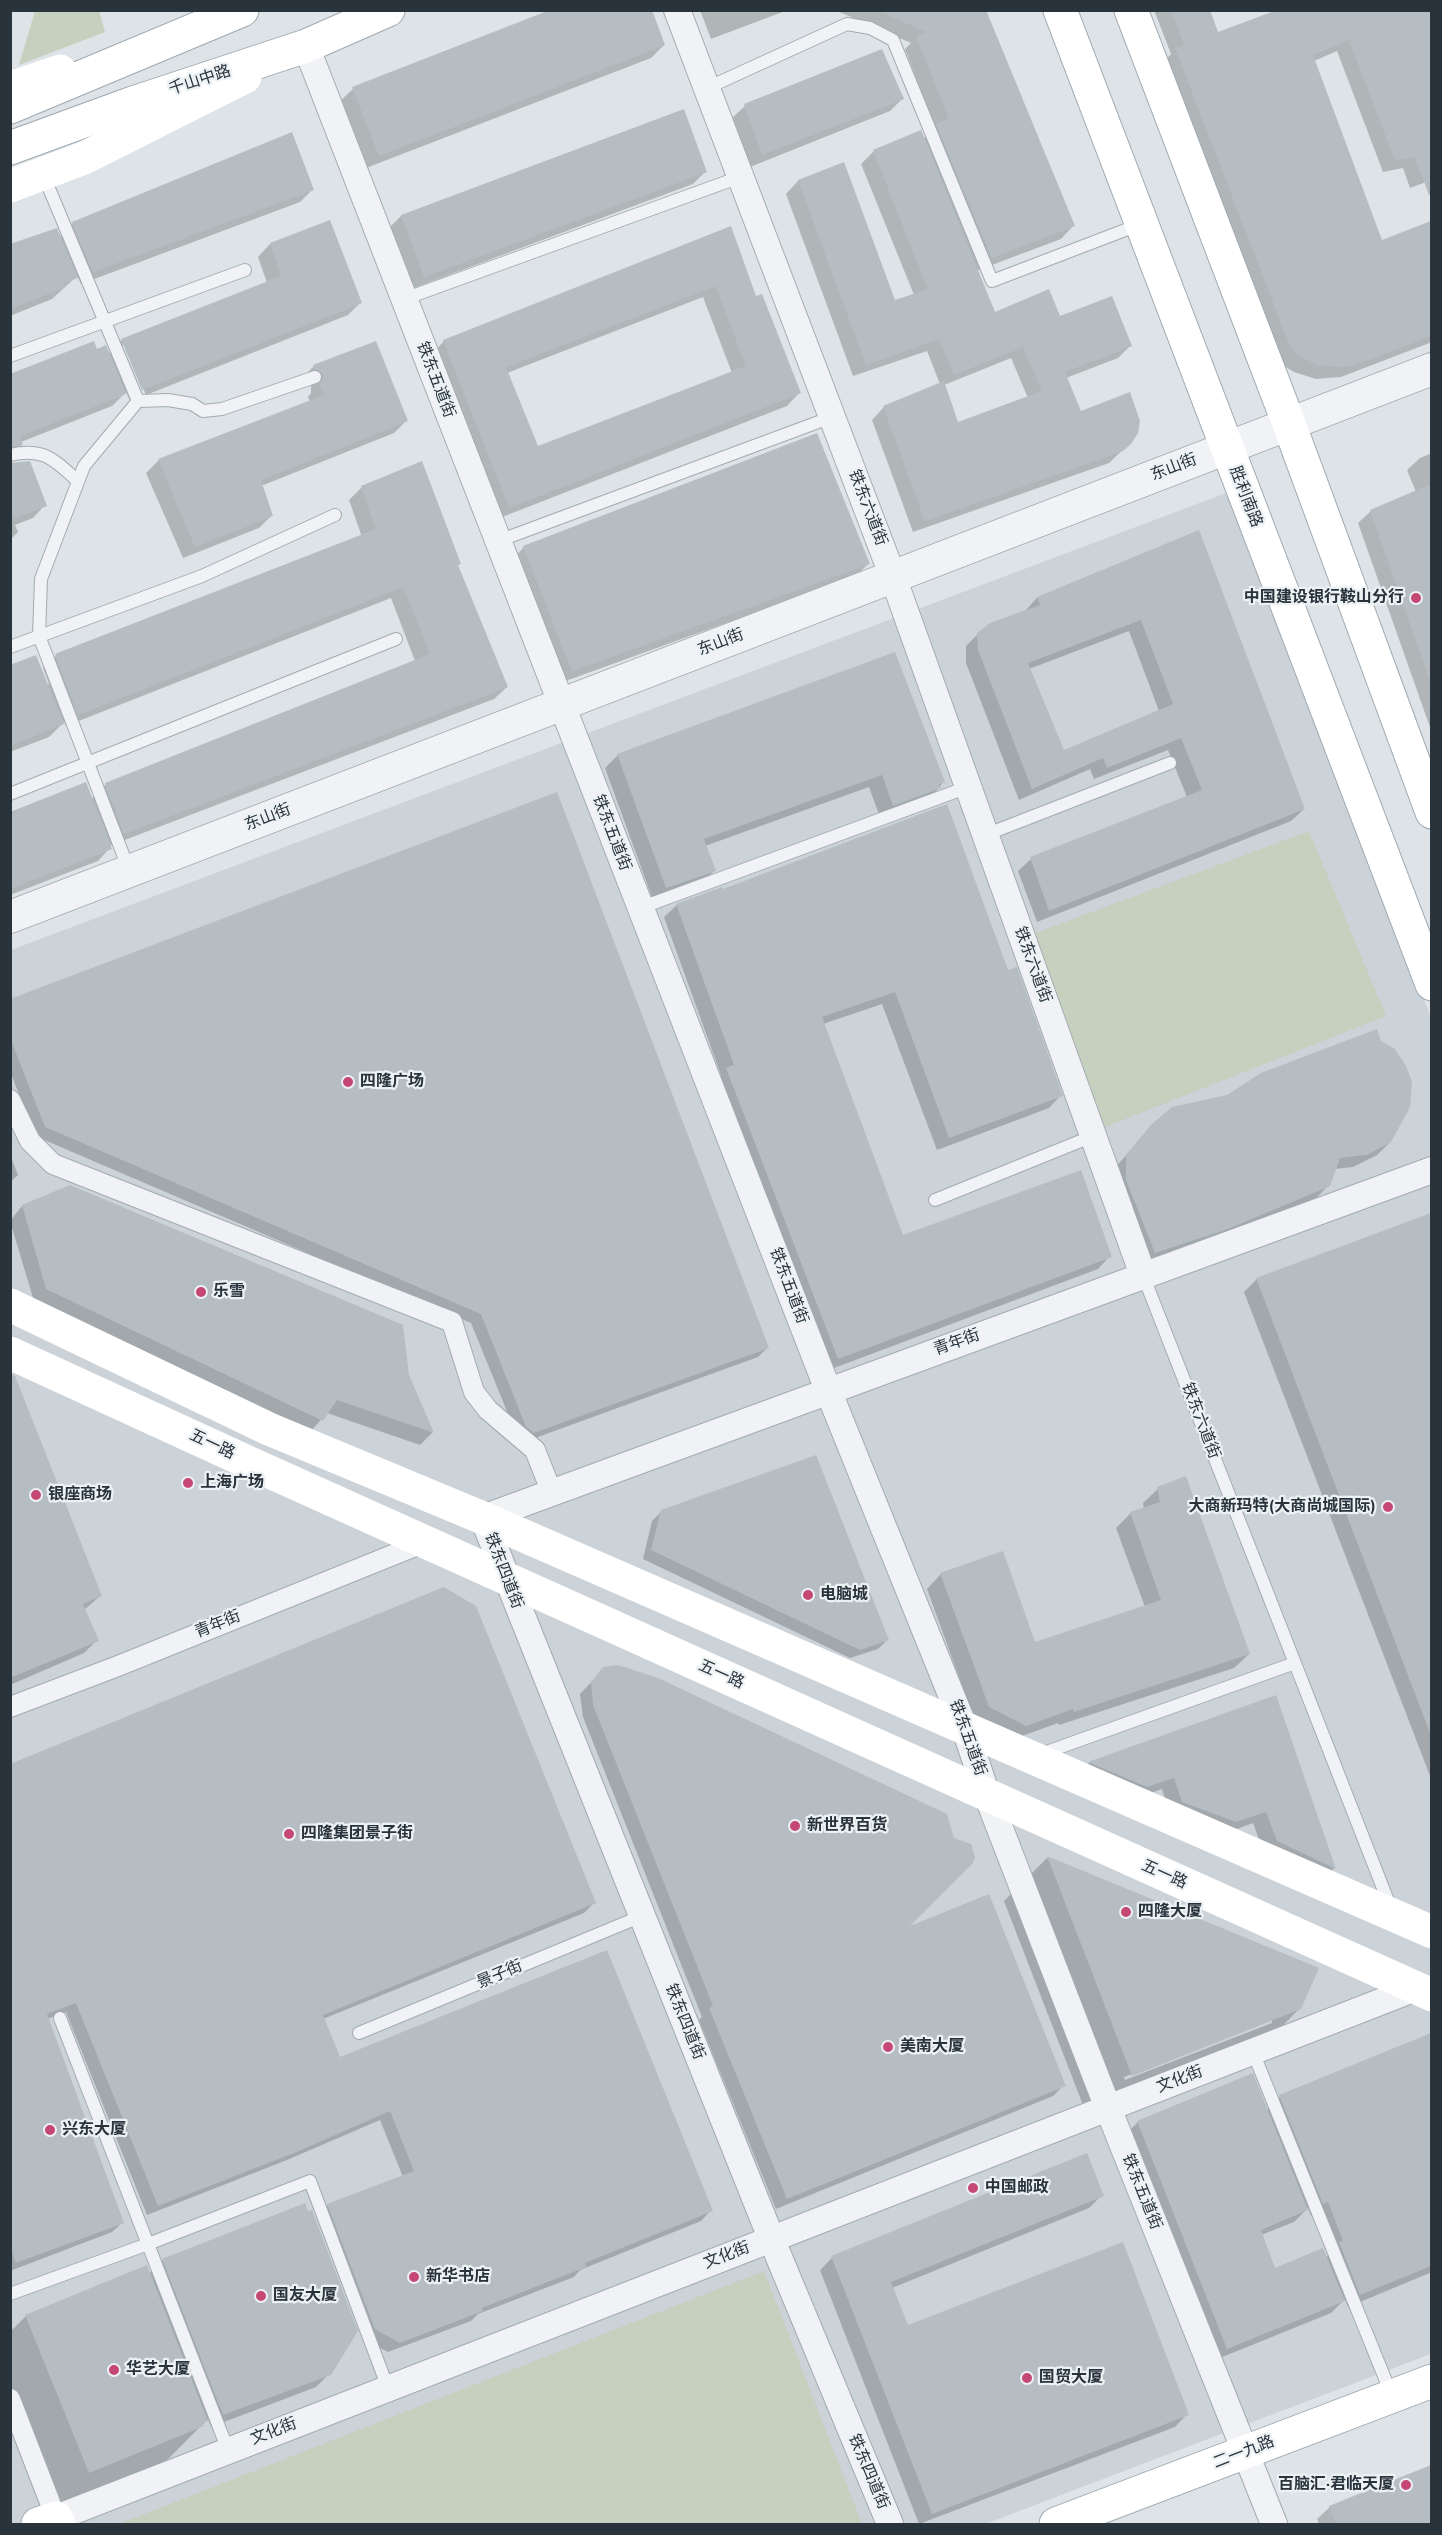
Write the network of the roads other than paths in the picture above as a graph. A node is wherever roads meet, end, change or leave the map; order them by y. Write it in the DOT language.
graph roads {
  1 [pos="235,10"];
  2 [pos="242,10"];
  3 [pos="388,10"];
  4 [pos="677,10"];
  5 [pos="1060,10"];
  6 [pos="1131,10"];
  7 [pos="306,46"];
  8 [pos="10,88"];
  9 [pos="707,88"];
  10 [pos="10,107"];
  11 [pos="10,148"];
  12 [pos="43,174"];
  13 [pos="741,177"];
  14 [pos="10,186"];
  15 [pos="1141,224"];
  16 [pos="245,270"];
  17 [pos="404,299"];
  18 [pos="104,321"];
  19 [pos="10,356"];
  20 [pos="1431,369"];
  21 [pos="315,377"];
  22 [pos="138,401"];
  23 [pos="832,417"];
  24 [pos="1289,424"];
  25 [pos="1227,448"];
  26 [pos="10,455"];
  27 [pos="78,481"];
  28 [pos="335,515"];
  29 [pos="498,541"];
  30 [pos="893,577"];
  31 [pos="39,636"];
  32 [pos="396,639"];
  33 [pos="10,647"];
  34 [pos="562,705"];
  35 [pos="1170,763"];
  36 [pos="88,764"];
  37 [pos="968,787"];
  38 [pos="10,794"];
  39 [pos="1430,803"];
  40 [pos="985,835"];
  41 [pos="129,871"];
  42 [pos="640,908"];
  43 [pos="10,917"];
  44 [pos="1431,984"];
  45 [pos="10,1100"];
  46 [pos="1093,1136"];
  47 [pos="1431,1170"];
  48 [pos="935,1200"];
  49 [pos="1143,1275"];
  50 [pos="10,1305"];
  51 [pos="10,1353"];
  52 [pos="828,1390"];
  53 [pos="552,1493"];
  54 [pos="483,1518"];
  55 [pos="425,1542"];
  56 [pos="506,1578"];
  57 [pos="1295,1663"];
  58 [pos="10,1707"];
  59 [pos="965,1729"];
  60 [pos="1031,1757"];
  61 [pos="987,1795"];
  62 [pos="642,1916"];
  63 [pos="1394,1916"];
  64 [pos="1431,1932"];
  65 [pos="1424,1992"];
  66 [pos="60,2018"];
  67 [pos="359,2033"];
  68 [pos="1253,2052"];
  69 [pos="1108,2108"];
  70 [pos="771,2238"];
  71 [pos="148,2244"];
  72 [pos="10,2294"];
  73 [pos="1431,2381"];
  74 [pos="388,2388"];
  75 [pos="1392,2396"];
  76 [pos="10,2399"];
  77 [pos="228,2450"];
  78 [pos="1245,2453"];
  79 [pos="51,2522"];
  80 [pos="890,2524"];
  81 [pos="1056,2524"];
  82 [pos="1274,2524"];
  1 -- 8 [label="main road"];
  2 -- 10 [label="main road"];
  3 -- 7 [label="main road, 千山中路"];
  4 -- 9 [label="street, 铁东六道街"];
  5 -- 15 [label="main road, 胜利南路"];
  6 -- 24 [label="main road"];
  7 -- 11 [label="main road, 千山中路"];
  7 -- 12 [label="main road"];
  7 -- 17 [label="street, 铁东五道街"];
  9 -- 13 [label="street, 铁东六道街"];
  9 -- 15 [label="lane"];
  12 -- 14 [label="main road"];
  12 -- 18 [label="lane"];
  13 -- 17 [label="lane"];
  13 -- 23 [label="street, 铁东六道街"];
  15 -- 25 [label="main road, 胜利南路"];
  16 -- 18 [label="lane"];
  17 -- 29 [label="street, 铁东五道街"];
  18 -- 19 [label="lane"];
  18 -- 22 [label="lane"];
  20 -- 24 [label="street, 东山街"];
  21 -- 22 [label="lane"];
  22 -- 27 [label="lane"];
  23 -- 29 [label="lane"];
  23 -- 30 [label="street, 铁东六道街"];
  24 -- 25 [label="street, 东山街"];
  24 -- 39 [label="main road"];
  25 -- 30 [label="street, 东山街"];
  25 -- 44 [label="main road, 胜利南路"];
  26 -- 27 [label="lane"];
  27 -- 31 [label="lane"];
  28 -- 31 [label="lane"];
  29 -- 34 [label="street, 铁东五道街"];
  30 -- 34 [label="street, 东山街"];
  30 -- 37 [label="street, 铁东六道街"];
  31 -- 33 [label="lane"];
  31 -- 36 [label="lane"];
  32 -- 36 [label="lane"];
  34 -- 41 [label="street, 东山街"];
  34 -- 42 [label="street, 铁东五道街"];
  35 -- 40 [label="lane"];
  36 -- 38 [label="lane"];
  36 -- 41 [label="lane"];
  37 -- 40 [label="street, 铁东六道街"];
  37 -- 42 [label="lane"];
  40 -- 46 [label="street, 铁东六道街"];
  41 -- 43 [label="street, 东山街"];
  42 -- 52 [label="street, 铁东五道街"];
  45 -- 53 [label="street"];
  46 -- 48 [label="lane"];
  46 -- 49 [label="street, 铁东六道街"];
  47 -- 49 [label="street, 青年街"];
  49 -- 52 [label="street, 青年街"];
  49 -- 57 [label="lane, 铁东六道街"];
  50 -- 54 [label="main road"];
  51 -- 55 [label="main road, 五一路"];
  52 -- 53 [label="street, 青年街"];
  52 -- 59 [label="street, 铁东五道街"];
  53 -- 54 [label="street, 青年街"];
  54 -- 56 [label="street, 铁东四道街"];
  54 -- 59 [label="main road"];
  55 -- 56 [label="main road, 五一路"];
  55 -- 58 [label="street, 青年街"];
  56 -- 61 [label="main road, 五一路"];
  56 -- 62 [label="street, 铁东四道街"];
  57 -- 60 [label="lane"];
  57 -- 63 [label="lane, 铁东六道街"];
  59 -- 60 [label="main road"];
  59 -- 61 [label="street, 铁东五道街"];
  60 -- 63 [label="main road"];
  61 -- 65 [label="main road, 五一路"];
  61 -- 69 [label="street, 铁东五道街"];
  62 -- 67 [label="lane, 景子街"];
  62 -- 70 [label="street, 铁东四道街"];
  63 -- 64 [label="main road"];
  65 -- 68 [label="street, 文化街"];
  66 -- 71 [label="lane"];
  68 -- 69 [label="street, 文化街"];
  68 -- 75 [label="lane"];
  69 -- 70 [label="street, 文化街"];
  69 -- 78 [label="street, 铁东五道街"];
  70 -- 74 [label="street, 文化街"];
  70 -- 80 [label="street, 铁东四道街"];
  71 -- 72 [label="lane"];
  71 -- 74 [label="lane"];
  71 -- 77 [label="lane"];
  73 -- 75 [label="main road, 二一九路"];
  74 -- 77 [label="street, 文化街"];
  75 -- 78 [label="main road, 二一九路"];
  76 -- 79 [label="street"];
  77 -- 79 [label="street, 文化街"];
  78 -- 81 [label="main road, 二一九路"];
  78 -- 82 [label="street, 铁东五道街"];
}
